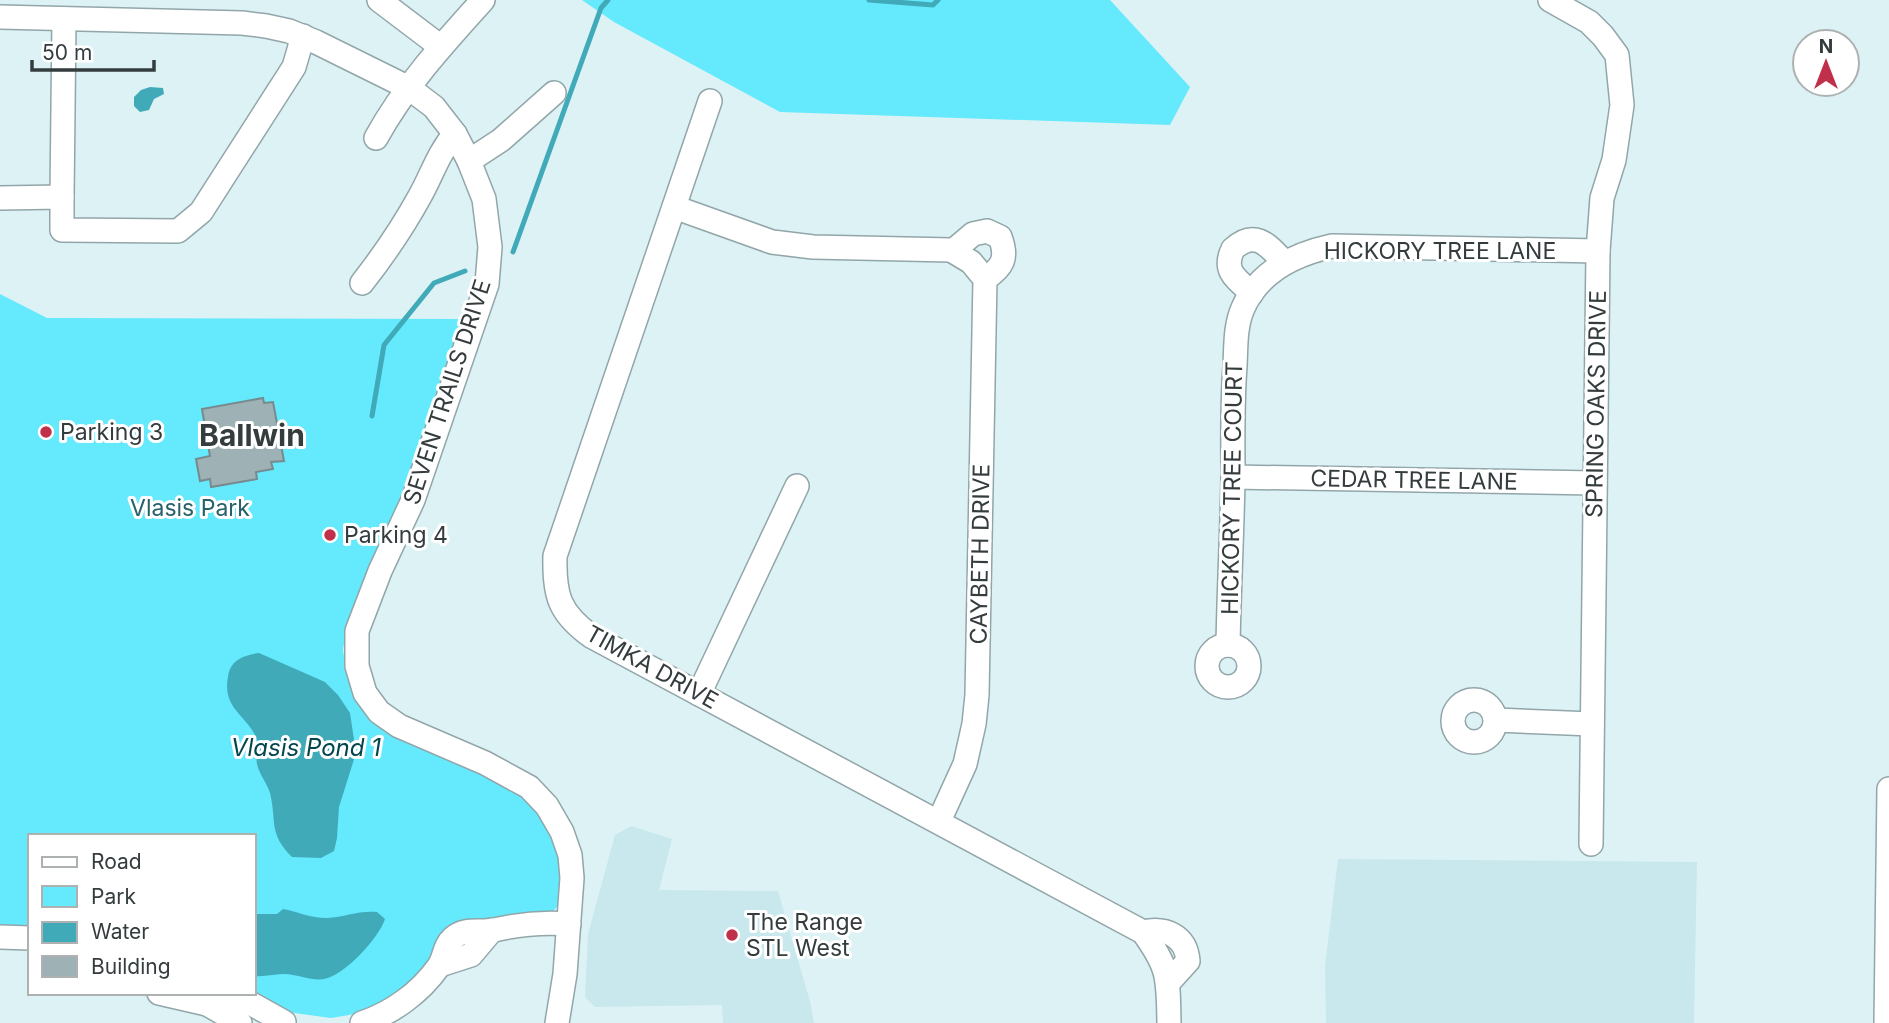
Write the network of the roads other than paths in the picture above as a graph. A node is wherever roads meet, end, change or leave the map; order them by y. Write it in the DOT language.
graph roads {
  1 [pos="379,0"];
  2 [pos="482,0"];
  3 [pos="1550,0"];
  4 [pos="0,17"];
  5 [pos="64,19"];
  6 [pos="303,36"];
  7 [pos="441,47"];
  8 [pos="409,88"];
  9 [pos="554,93"];
  10 [pos="710,101"];
  11 [pos="455,134"];
  12 [pos="376,138"];
  13 [pos="469,161"];
  14 [pos="62,197"];
  15 [pos="0,198"];
  16 [pos="674,207"];
  17 [pos="953,251"];
  18 [pos="1598,251"];
  19 [pos="1284,262"];
  20 [pos="985,279"];
  21 [pos="362,283"];
  22 [pos="1252,293"];
  23 [pos="1237,330"];
  24 [pos="1233,477"];
  25 [pos="1595,484"];
  26 [pos="797,486"];
  27 [pos="1228,645"];
  28 [pos="699,694"];
  29 [pos="1496,720"];
  30 [pos="1592,724"];
  31 [pos="1889,789"];
  32 [pos="939,821"];
  33 [pos="1591,844"];
  34 [pos="569,924"];
  35 [pos="0,937"];
  36 [pos="28,938"];
  37 [pos="168,995"];
  38 [pos="207,1004"];
  39 [pos="240,1023"];
  40 [pos="284,1023"];
  41 [pos="362,1023"];
  42 [pos="558,1023"];
  43 [pos="1169,1023"];
  44 [pos="1886,1023"];
  1 -- 7 [label="street"];
  2 -- 7 [label="street"];
  3 -- 18 [label="street, SPRING OAKS DRIVE"];
  4 -- 5 [label="street, SEVEN TRAILS DRIVE"];
  5 -- 6 [label="street, SEVEN TRAILS DRIVE"];
  5 -- 14 [label="street"];
  6 -- 8 [label="street, SEVEN TRAILS DRIVE"];
  6 -- 14 [label="street"];
  7 -- 8 [label="street"];
  8 -- 11 [label="street, SEVEN TRAILS DRIVE"];
  8 -- 12 [label="street"];
  9 -- 13 [label="street"];
  10 -- 16 [label="street, TIMKA DRIVE"];
  11 -- 13 [label="street, SEVEN TRAILS DRIVE"];
  11 -- 21 [label="street"];
  13 -- 34 [label="street, SEVEN TRAILS DRIVE"];
  14 -- 15 [label="street"];
  16 -- 17 [label="street"];
  16 -- 28 [label="street, TIMKA DRIVE"];
  17 -- 20 [label="street"];
  17 -- 20 [label="street"];
  18 -- 19 [label="street, HICKORY TREE LANE"];
  18 -- 25 [label="street, SPRING OAKS DRIVE"];
  19 -- 22 [label="street, HICKORY TREE LANE"];
  19 -- 22 [label="street"];
  20 -- 32 [label="street, CAYBETH DRIVE"];
  22 -- 23 [label="street, HICKORY TREE LANE"];
  23 -- 24 [label="street, HICKORY TREE COURT"];
  24 -- 25 [label="street, CEDAR TREE LANE"];
  24 -- 27 [label="street, HICKORY TREE COURT"];
  25 -- 30 [label="street, SPRING OAKS DRIVE"];
  26 -- 28 [label="street"];
  28 -- 32 [label="street, TIMKA DRIVE"];
  29 -- 30 [label="street"];
  30 -- 33 [label="street, SPRING OAKS DRIVE"];
  31 -- 44 [label="street"];
  32 -- 43 [label="street, TIMKA DRIVE"];
  34 -- 41 [label="street"];
  34 -- 42 [label="street, SEVEN TRAILS DRIVE"];
  35 -- 36 [label="street"];
  37 -- 38 [label="street"];
  38 -- 39 [label="street"];
  38 -- 40 [label="street"];
}
